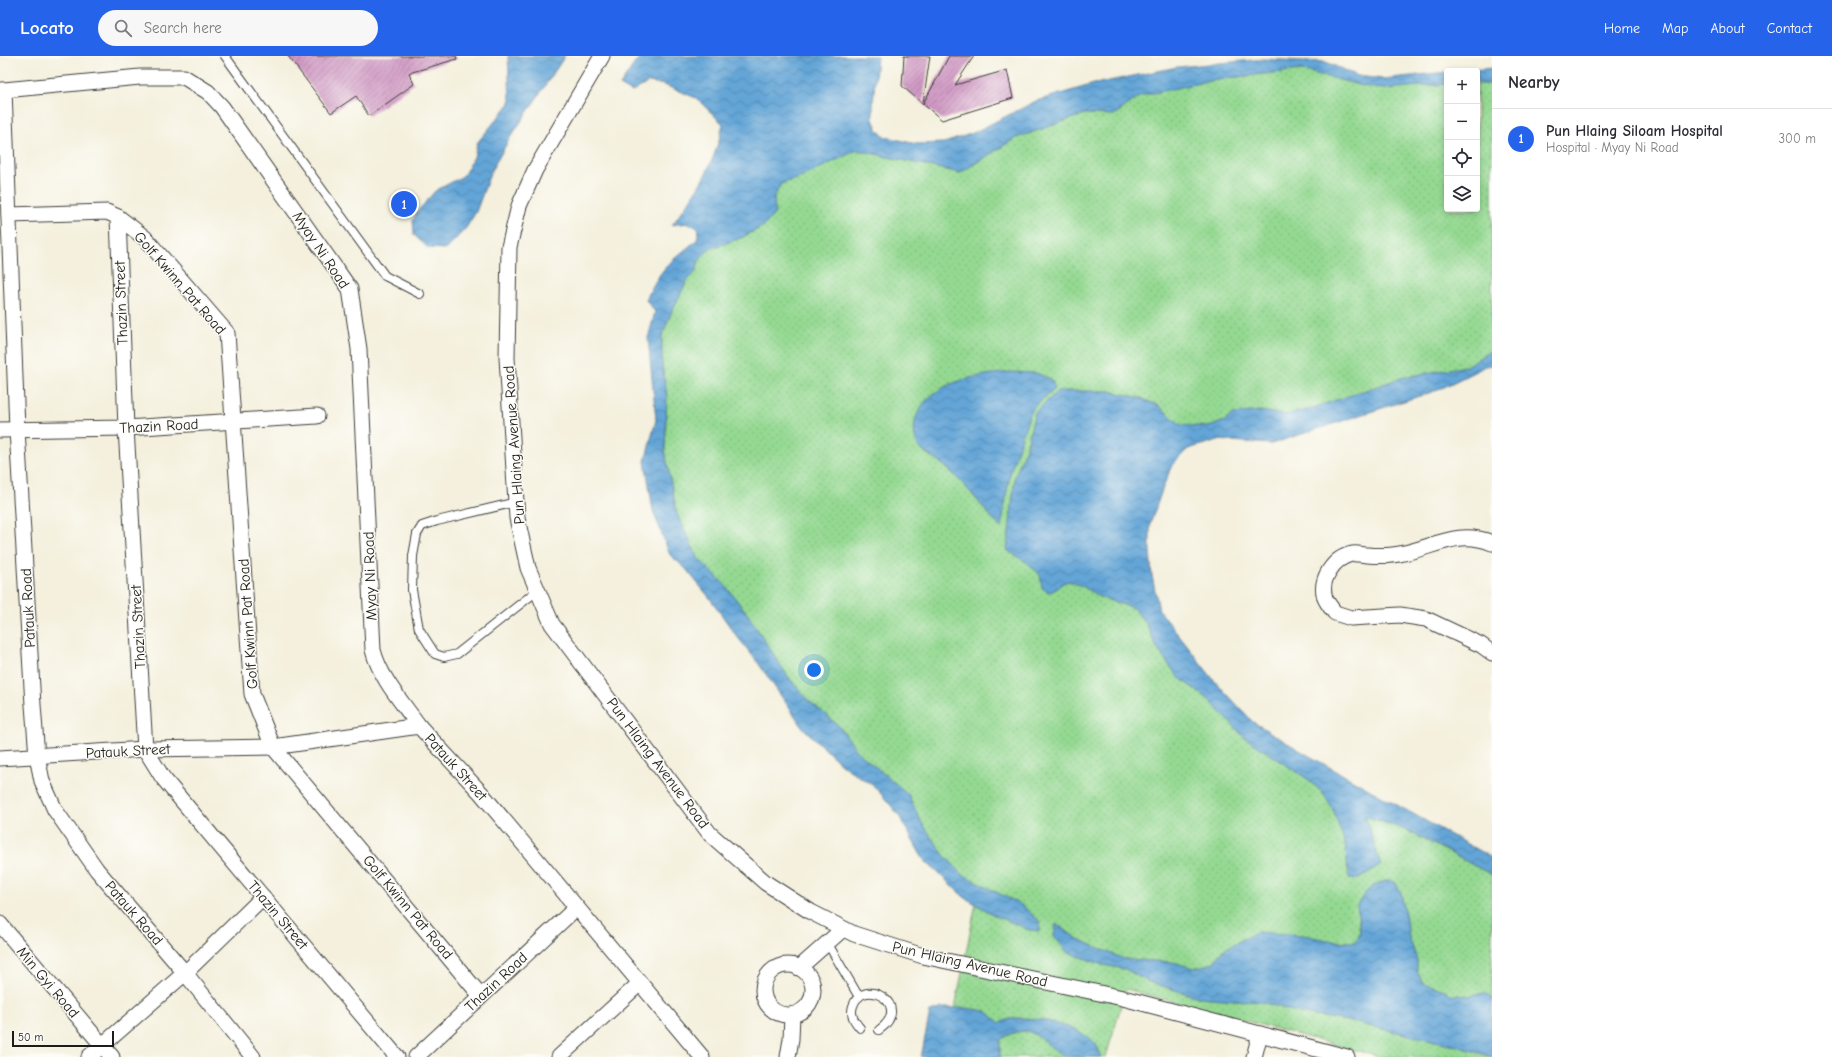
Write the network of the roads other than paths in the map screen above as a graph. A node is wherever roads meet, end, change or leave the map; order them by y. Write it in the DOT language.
graph roads {
  1 [pos="225,56"];
  2 [pos="602,56"];
  3 [pos="2,90"];
  4 [pos="9,215"];
  5 [pos="118,217"];
  6 [pos="420,294"];
  7 [pos="317,416"];
  8 [pos="233,422"];
  9 [pos="126,428"];
  10 [pos="17,429"];
  11 [pos="0,430"];
  12 [pos="516,502"];
  13 [pos="1492,543"];
  14 [pos="538,590"];
  15 [pos="1492,653"];
  16 [pos="419,726"];
  17 [pos="273,747"];
  18 [pos="145,750"];
  19 [pos="37,756"];
  20 [pos="0,758"];
  21 [pos="262,897"];
  22 [pos="576,908"];
  23 [pos="0,924"];
  24 [pos="843,928"];
  25 [pos="828,944"];
  26 [pos="799,968"];
  27 [pos="185,972"];
  28 [pos="640,983"];
  29 [pos="481,996"];
  30 [pos="859,997"];
  31 [pos="792,1015"];
  32 [pos="860,1028"];
  33 [pos="879,1030"];
  34 [pos="1260,1034"];
  35 [pos="102,1045"];
  36 [pos="89,1057"];
  37 [pos="112,1057"];
  38 [pos="254,1057"];
  39 [pos="397,1057"];
  40 [pos="416,1057"];
  41 [pos="559,1057"];
  42 [pos="702,1057"];
  43 [pos="788,1057"];
  44 [pos="1254,1057"];
  45 [pos="1347,1057"];
  1 -- 6 [label="lane"];
  2 -- 12 [label="street, Pun Hlaing Avenue Road"];
  3 -- 4 [label="street, Patauk Road"];
  3 -- 16 [label="street, Myay Ni Road"];
  4 -- 5 [label="street"];
  4 -- 10 [label="street, Patauk Road"];
  5 -- 8 [label="street, Golf Kwinn Pat Road"];
  5 -- 9 [label="street, Thazin Street"];
  7 -- 8 [label="street, Thazin Road"];
  8 -- 9 [label="street, Thazin Road"];
  8 -- 17 [label="street, Golf Kwinn Pat Road"];
  9 -- 10 [label="street, Thazin Road"];
  9 -- 18 [label="street, Thazin Street"];
  10 -- 11 [label="street, Thazin Road"];
  10 -- 19 [label="street, Patauk Road"];
  12 -- 14 [label="street, Pun Hlaing Avenue Road"];
  12 -- 14 [label="lane"];
  13 -- 15 [label="street"];
  14 -- 24 [label="street, Pun Hlaing Avenue Road"];
  16 -- 17 [label="street, Patauk Street"];
  16 -- 22 [label="street, Patauk Street"];
  17 -- 18 [label="street, Patauk Street"];
  17 -- 29 [label="street, Golf Kwinn Pat Road"];
  18 -- 19 [label="street, Patauk Street"];
  18 -- 21 [label="street, Thazin Street"];
  19 -- 20 [label="street, Patauk Street"];
  19 -- 27 [label="street, Patauk Road"];
  21 -- 27 [label="street"];
  21 -- 39 [label="street, Thazin Street"];
  22 -- 28 [label="street, Patauk Street"];
  22 -- 29 [label="street, Thazin Road"];
  23 -- 35 [label="street, Min Gyi Road"];
  24 -- 25 [label="street"];
  24 -- 34 [label="street, Pun Hlaing Avenue Road"];
  25 -- 26 [label="street"];
  25 -- 30 [label="lane"];
  26 -- 31 [label="street"];
  26 -- 31 [label="street"];
  27 -- 35 [label="street"];
  27 -- 38 [label="street, Patauk Road"];
  28 -- 41 [label="street"];
  28 -- 42 [label="street, Patauk Street"];
  29 -- 40 [label="street, Thazin Road"];
  30 -- 32 [label="lane"];
  30 -- 33 [label="lane"];
  31 -- 43 [label="street"];
  34 -- 44 [label="street"];
  34 -- 45 [label="street, Pun Hlaing Avenue Road"];
  35 -- 36 [label="street"];
  35 -- 37 [label="street, Min Gyi Road"];
}
